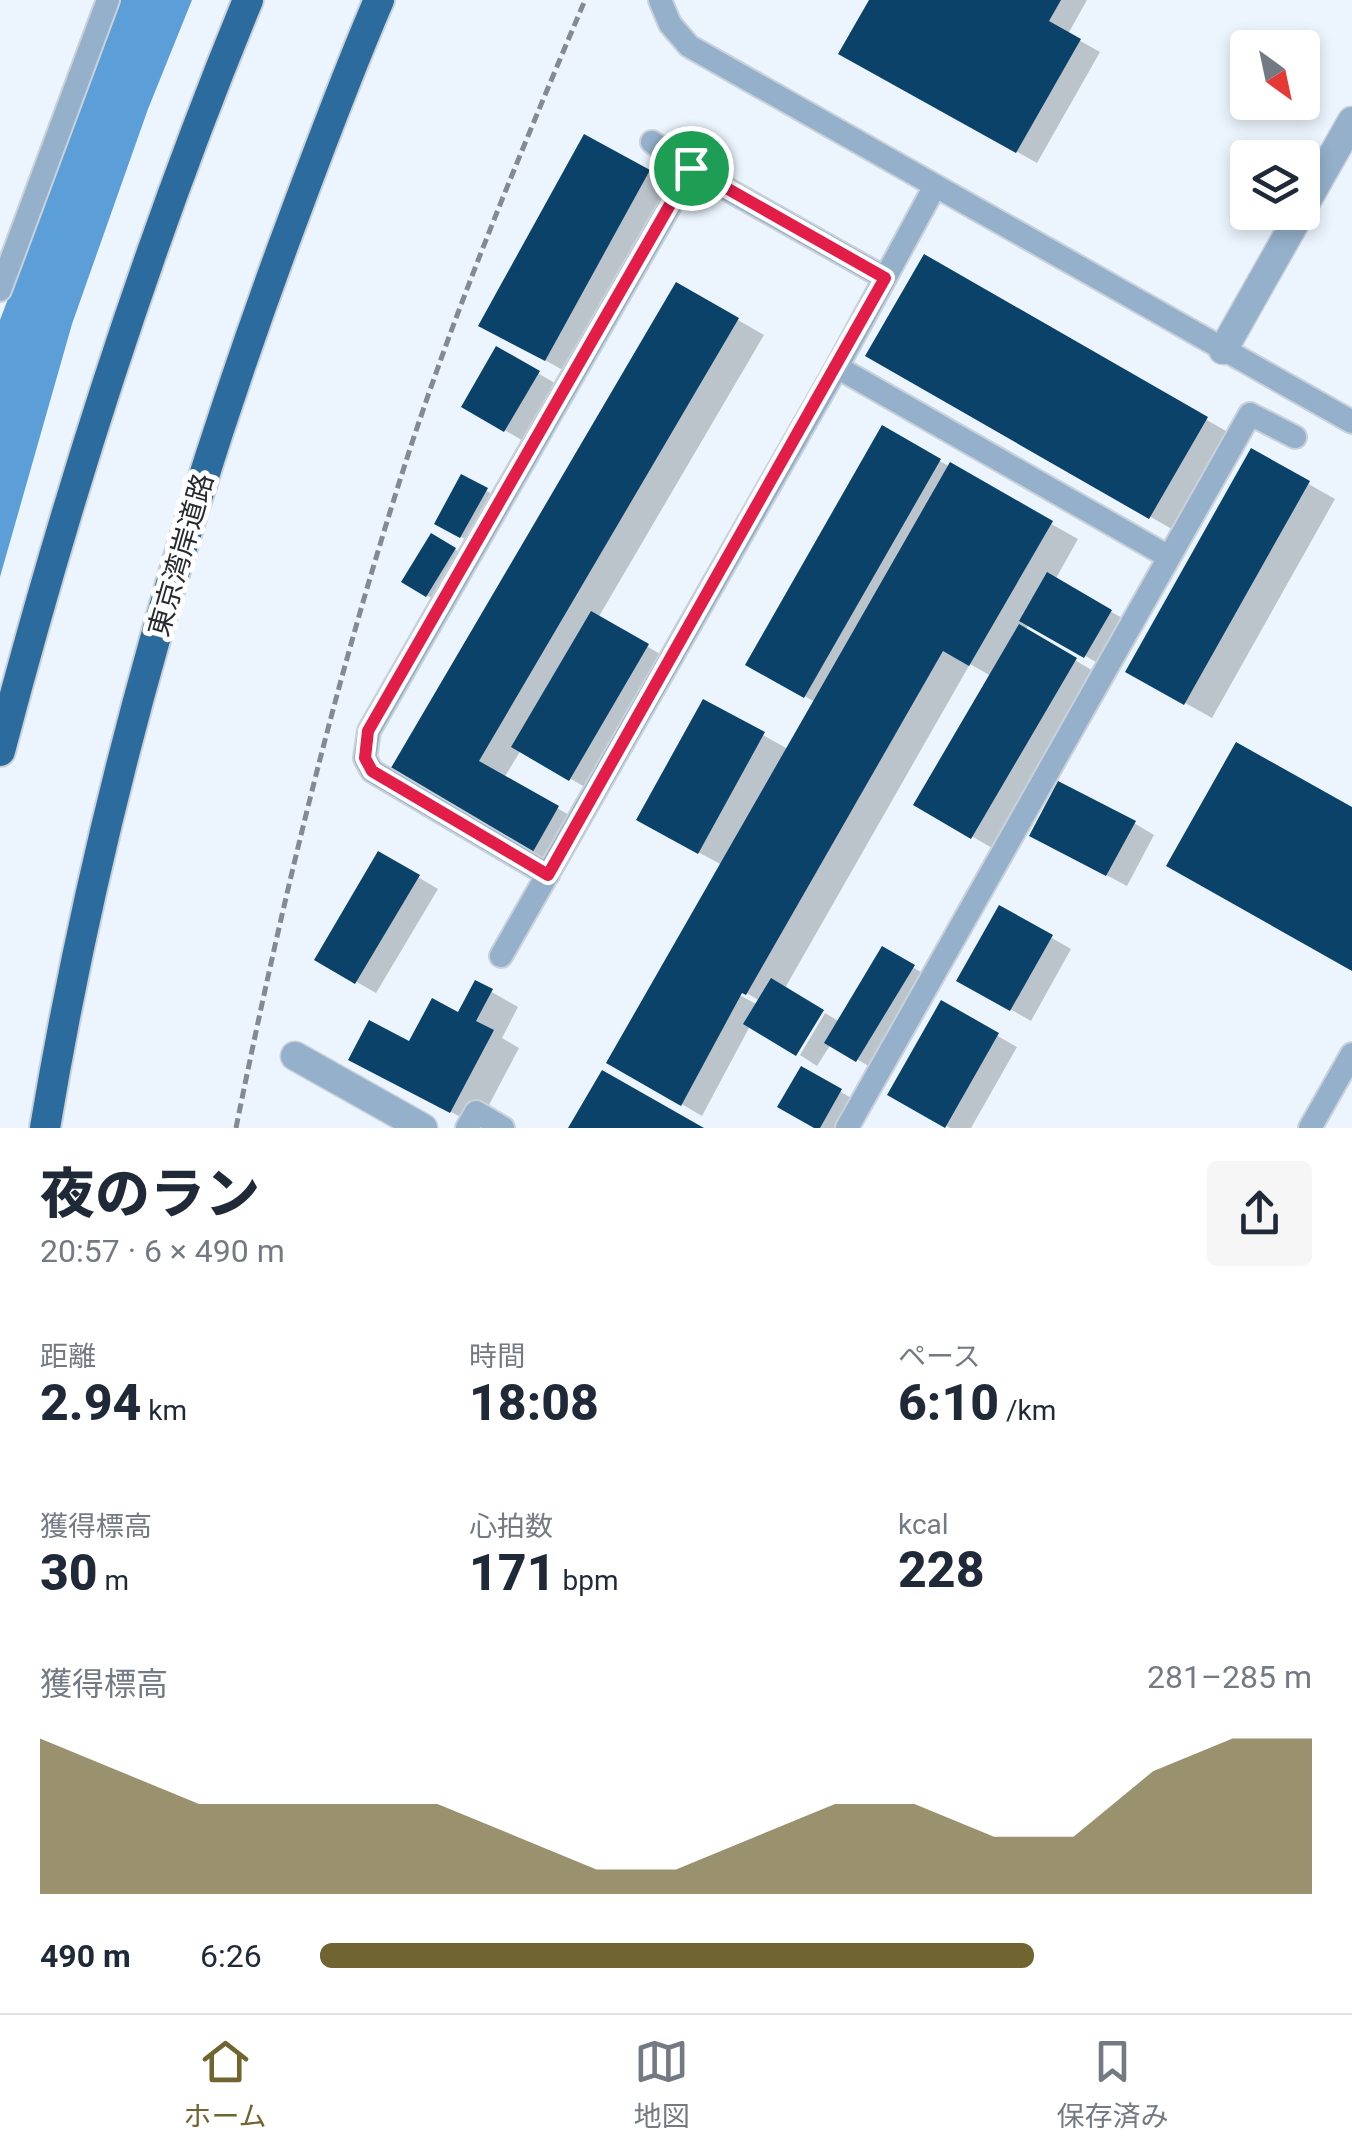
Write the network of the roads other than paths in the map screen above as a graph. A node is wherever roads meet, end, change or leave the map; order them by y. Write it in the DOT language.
graph roads {
  1 [pos="108,0"];
  2 [pos="248,0"];
  3 [pos="379,0"];
  4 [pos="660,0"];
  5 [pos="1352,122"];
  6 [pos="652,142"];
  7 [pos="691,168"];
  8 [pos="1320,179"];
  9 [pos="936,186"];
  10 [pos="1291,230"];
  11 [pos="885,278"];
  12 [pos="0,290"];
  13 [pos="1223,350"];
  14 [pos="836,367"];
  15 [pos="1352,422"];
  16 [pos="1294,437"];
  17 [pos="1169,558"];
  18 [pos="0,751"];
  19 [pos="548,875"];
  20 [pos="501,956"];
  21 [pos="1352,1054"];
  22 [pos="295,1056"];
  23 [pos="45,1128"];
  24 [pos="423,1128"];
  25 [pos="468,1128"];
  26 [pos="503,1128"];
  27 [pos="847,1128"];
  28 [pos="1310,1128"];
  1 -- 12 [label="street"];
  2 -- 18 [label="highway"];
  3 -- 23 [label="highway, 東京湾岸道路"];
  4 -- 9 [label="street"];
  5 -- 8 [label="street"];
  6 -- 7 [label="street"];
  7 -- 11 [label="street"];
  7 -- 19 [label="street"];
  9 -- 11 [label="street"];
  9 -- 13 [label="street"];
  10 -- 13 [label="street"];
  11 -- 14 [label="street"];
  13 -- 15 [label="street"];
  14 -- 17 [label="street"];
  14 -- 19 [label="street"];
  16 -- 17 [label="street"];
  17 -- 27 [label="street"];
  19 -- 20 [label="street"];
  21 -- 28 [label="street"];
  22 -- 24 [label="street"];
  25 -- 26 [label="street"];
}
